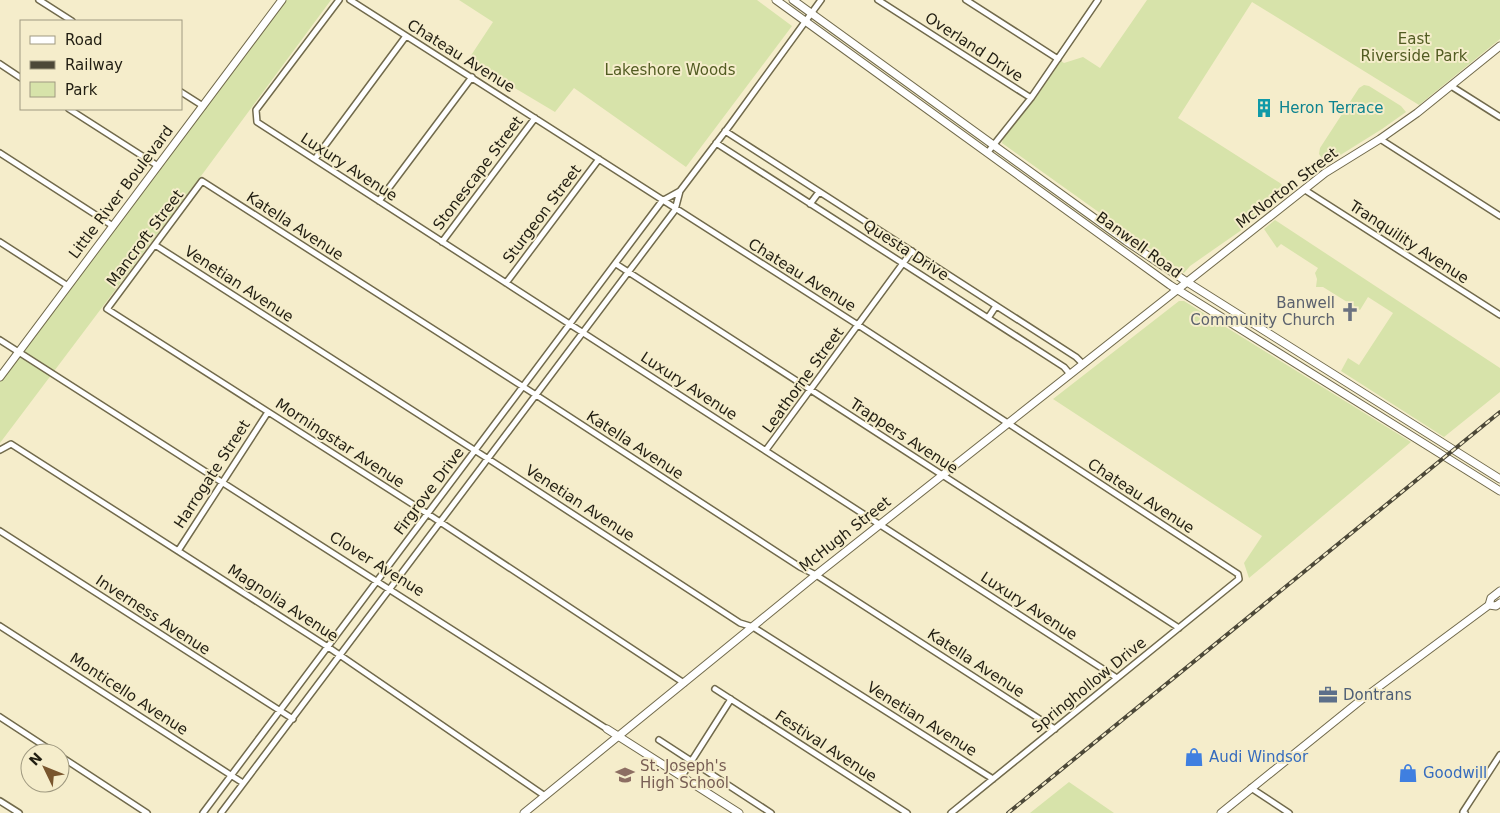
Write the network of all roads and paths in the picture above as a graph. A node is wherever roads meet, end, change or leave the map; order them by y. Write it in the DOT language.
graph roads {
  1 [pos="39,0"];
  2 [pos="282,0"];
  3 [pos="339,0"];
  4 [pos="350,0"];
  5 [pos="776,0"];
  6 [pos="793,0"];
  7 [pos="821,0"];
  8 [pos="878,0"];
  9 [pos="966,0"];
  10 [pos="1098,0"];
  11 [pos="811,14"];
  12 [pos="70,20"];
  13 [pos="805,22"];
  14 [pos="406,36"];
  15 [pos="1500,46"];
  16 [pos="1058,60"];
  17 [pos="0,64"];
  18 [pos="20,77"];
  19 [pos="472,77"];
  20 [pos="1451,86"];
  21 [pos="182,93"];
  22 [pos="1031,98"];
  23 [pos="203,106"];
  24 [pos="71,110"];
  25 [pos="535,118"];
  26 [pos="1500,118"];
  27 [pos="725,131"];
  28 [pos="1380,139"];
  29 [pos="716,143"];
  30 [pos="994,144"];
  31 [pos="988,152"];
  32 [pos="0,153"];
  33 [pos="315,159"];
  34 [pos="598,159"];
  35 [pos="158,166"];
  36 [pos="202,181"];
  37 [pos="1305,190"];
  38 [pos="680,191"];
  39 [pos="819,192"];
  40 [pos="379,201"];
  41 [pos="662,201"];
  42 [pos="810,204"];
  43 [pos="676,210"];
  44 [pos="1500,216"];
  45 [pos="113,226"];
  46 [pos="0,242"];
  47 [pos="442,242"];
  48 [pos="155,245"];
  49 [pos="912,251"];
  50 [pos="616,264"];
  51 [pos="903,264"];
  52 [pos="629,272"];
  53 [pos="1187,282"];
  54 [pos="506,283"];
  55 [pos="68,286"];
  56 [pos="1178,289"];
  57 [pos="996,306"];
  58 [pos="107,309"];
  59 [pos="1500,315"];
  60 [pos="988,318"];
  61 [pos="570,325"];
  62 [pos="858,325"];
  63 [pos="582,332"];
  64 [pos="0,340"];
  65 [pos="19,352"];
  66 [pos="1083,364"];
  67 [pos="1070,374"];
  68 [pos="0,377"];
  69 [pos="523,387"];
  70 [pos="811,390"];
  71 [pos="536,395"];
  72 [pos="268,412"];
  73 [pos="1008,423"];
  74 [pos="1,449"];
  75 [pos="475,450"];
  76 [pos="766,450"];
  77 [pos="488,458"];
  78 [pos="942,475"];
  79 [pos="1500,479"];
  80 [pos="222,483"];
  81 [pos="1500,492"];
  82 [pos="428,514"];
  83 [pos="440,523"];
  84 [pos="880,524"];
  85 [pos="0,531"];
  86 [pos="178,551"];
  87 [pos="1238,574"];
  88 [pos="816,575"];
  89 [pos="378,581"];
  90 [pos="391,588"];
  91 [pos="1500,591"];
  92 [pos="1500,603"];
  93 [pos="1489,605"];
  94 [pos="0,626"];
  95 [pos="753,627"];
  96 [pos="1179,628"];
  97 [pos="328,647"];
  98 [pos="340,656"];
  99 [pos="1118,678"];
  100 [pos="684,683"];
  101 [pos="715,688"];
  102 [pos="731,700"];
  103 [pos="280,711"];
  104 [pos="0,717"];
  105 [pos="292,719"];
  106 [pos="607,729"];
  107 [pos="1055,729"];
  108 [pos="619,736"];
  109 [pos="659,740"];
  110 [pos="40,743"];
  111 [pos="1500,755"];
  112 [pos="691,761"];
  113 [pos="70,763"];
  114 [pos="231,775"];
  115 [pos="682,776"];
  116 [pos="992,779"];
  117 [pos="244,783"];
  118 [pos="1251,788"];
  119 [pos="545,796"];
  120 [pos="0,801"];
  121 [pos="19,813"];
  122 [pos="147,813"];
  123 [pos="204,813"];
  124 [pos="221,813"];
  125 [pos="524,813"];
  126 [pos="739,813"];
  127 [pos="770,813"];
  128 [pos="907,813"];
  129 [pos="951,813"];
  130 [pos="1221,813"];
  131 [pos="1290,813"];
  132 [pos="1465,813"];
  1 -- 12 [label="street"];
  2 -- 23 [label="main road, Little River Boulevard"];
  3 -- 33 [label="street, Luxury Avenue"];
  4 -- 14 [label="street, Chateau Avenue"];
  5 -- 13 [label="main road, Banwell Road"];
  6 -- 11 [label="main road, Banwell Road"];
  7 -- 11 [label="street, Firgrove Drive"];
  8 -- 22 [label="street, Overland Drive"];
  9 -- 16 [label="street"];
  10 -- 16 [label="street"];
  11 -- 13 [label="street, Firgrove Drive"];
  11 -- 30 [label="main road, Banwell Road"];
  13 -- 27 [label="street, Firgrove Drive"];
  13 -- 31 [label="main road, Banwell Road"];
  14 -- 19 [label="street, Chateau Avenue"];
  14 -- 33 [label="street"];
  15 -- 20 [label="main road, McNorton Street"];
  16 -- 22 [label="street"];
  17 -- 18 [label="street"];
  19 -- 25 [label="street, Chateau Avenue"];
  19 -- 40 [label="street"];
  20 -- 26 [label="street"];
  20 -- 28 [label="main road, McNorton Street"];
  21 -- 23 [label="street"];
  22 -- 30 [label="street"];
  23 -- 35 [label="main road, Little River Boulevard"];
  24 -- 35 [label="street"];
  25 -- 34 [label="street, Chateau Avenue"];
  25 -- 47 [label="street, Stonescape Street"];
  27 -- 29 [label="street, Firgrove Drive"];
  27 -- 39 [label="street, Questa Drive"];
  28 -- 37 [label="main road, McNorton Street"];
  28 -- 44 [label="street"];
  29 -- 38 [label="street, Firgrove Drive"];
  29 -- 42 [label="street, Questa Drive"];
  30 -- 31 [label="street"];
  30 -- 53 [label="main road, Banwell Road"];
  31 -- 56 [label="main road, Banwell Road"];
  32 -- 45 [label="street"];
  33 -- 40 [label="street, Luxury Avenue"];
  34 -- 41 [label="street, Chateau Avenue"];
  34 -- 54 [label="street, Sturgeon Street"];
  35 -- 45 [label="main road, Little River Boulevard"];
  36 -- 48 [label="street, Mancroft Street"];
  36 -- 69 [label="street, Katella Avenue"];
  37 -- 53 [label="main road, McNorton Street"];
  37 -- 59 [label="street, Tranquility Avenue"];
  38 -- 41 [label="street, Firgrove Drive"];
  38 -- 43 [label="street, Firgrove Drive"];
  39 -- 42 [label="street"];
  39 -- 49 [label="street, Questa Drive"];
  40 -- 47 [label="street, Luxury Avenue"];
  41 -- 43 [label="street, Chateau Avenue"];
  41 -- 50 [label="street, Firgrove Drive"];
  42 -- 51 [label="street, Questa Drive"];
  43 -- 52 [label="street, Firgrove Drive"];
  43 -- 62 [label="street, Chateau Avenue"];
  45 -- 55 [label="main road, Little River Boulevard"];
  46 -- 55 [label="street"];
  47 -- 54 [label="street, Luxury Avenue"];
  48 -- 58 [label="street, Mancroft Street"];
  48 -- 75 [label="street, Venetian Avenue"];
  49 -- 51 [label="street, Leathorne Street"];
  49 -- 57 [label="street, Questa Drive"];
  50 -- 52 [label="street, Trappers Avenue"];
  50 -- 61 [label="street, Firgrove Drive"];
  51 -- 60 [label="street, Questa Drive"];
  51 -- 62 [label="street, Leathorne Street"];
  52 -- 63 [label="street, Firgrove Drive"];
  52 -- 70 [label="street, Trappers Avenue"];
  53 -- 56 [label="main road, McHugh Street"];
  53 -- 79 [label="main road, Banwell Road"];
  54 -- 61 [label="street, Luxury Avenue"];
  55 -- 65 [label="main road, Little River Boulevard"];
  56 -- 66 [label="main road, McHugh Street"];
  56 -- 81 [label="main road, Banwell Road"];
  57 -- 60 [label="street"];
  57 -- 66 [label="street, Questa Drive"];
  58 -- 72 [label="street, Morningstar Avenue"];
  60 -- 67 [label="street, Questa Drive"];
  61 -- 63 [label="street, Luxury Avenue"];
  61 -- 69 [label="street, Firgrove Drive"];
  62 -- 70 [label="street, Leathorne Street"];
  62 -- 73 [label="street, Chateau Avenue"];
  63 -- 71 [label="street, Firgrove Drive"];
  63 -- 76 [label="street, Luxury Avenue"];
  64 -- 65 [label="street, Clover Avenue"];
  65 -- 68 [label="main road, Little River Boulevard"];
  65 -- 80 [label="street, Clover Avenue"];
  66 -- 67 [label="main road, McHugh Street"];
  67 -- 73 [label="main road, McHugh Street"];
  69 -- 71 [label="street, Katella Avenue"];
  69 -- 75 [label="street, Firgrove Drive"];
  70 -- 76 [label="street, Leathorne Street"];
  70 -- 78 [label="street, Trappers Avenue"];
  71 -- 77 [label="street, Firgrove Drive"];
  71 -- 88 [label="street, Katella Avenue"];
  72 -- 80 [label="street, Harrogate Street"];
  72 -- 82 [label="street, Morningstar Avenue"];
  73 -- 78 [label="main road, McHugh Street"];
  73 -- 87 [label="street, Chateau Avenue"];
  74 -- 86 [label="street, Magnolia Avenue"];
  75 -- 77 [label="street, Venetian Avenue"];
  75 -- 82 [label="street, Firgrove Drive"];
  76 -- 84 [label="street, Luxury Avenue"];
  77 -- 83 [label="street, Firgrove Drive"];
  77 -- 95 [label="street, Venetian Avenue"];
  78 -- 84 [label="main road, McHugh Street"];
  78 -- 96 [label="street, Trappers Avenue"];
  80 -- 86 [label="street, Harrogate Street"];
  80 -- 89 [label="street, Clover Avenue"];
  82 -- 83 [label="street, Morningstar Avenue"];
  82 -- 89 [label="street, Firgrove Drive"];
  83 -- 90 [label="street, Firgrove Drive"];
  83 -- 100 [label="street, Morningstar Avenue"];
  84 -- 88 [label="main road, McHugh Street"];
  84 -- 99 [label="street, Luxury Avenue"];
  85 -- 103 [label="street, Inverness Avenue"];
  86 -- 97 [label="street, Magnolia Avenue"];
  87 -- 96 [label="street, Springhollow Drive"];
  88 -- 95 [label="main road, McHugh Street"];
  88 -- 107 [label="street, Katella Avenue"];
  89 -- 90 [label="street, Clover Avenue"];
  89 -- 97 [label="street, Firgrove Drive"];
  90 -- 98 [label="street, Firgrove Drive"];
  90 -- 106 [label="street, Clover Avenue"];
  91 -- 93 [label="main road"];
  92 -- 93 [label="main road"];
  93 -- 118 [label="main road"];
  94 -- 114 [label="street, Monticello Avenue"];
  95 -- 100 [label="main road, McHugh Street"];
  95 -- 116 [label="street, Venetian Avenue"];
  96 -- 99 [label="street, Springhollow Drive"];
  97 -- 98 [label="street, Magnolia Avenue"];
  97 -- 103 [label="street, Firgrove Drive"];
  98 -- 105 [label="street, Firgrove Drive"];
  98 -- 119 [label="street, Magnolia Avenue"];
  99 -- 107 [label="street, Springhollow Drive"];
  100 -- 108 [label="main road, McHugh Street"];
  101 -- 102 [label="street, Festival Avenue"];
  102 -- 112 [label="street"];
  102 -- 128 [label="street, Festival Avenue"];
  103 -- 105 [label="street, Inverness Avenue"];
  103 -- 114 [label="street, Firgrove Drive"];
  104 -- 110 [label="street"];
  105 -- 117 [label="street, Firgrove Drive"];
  106 -- 108 [label="main road, Clover Avenue"];
  107 -- 116 [label="street, Springhollow Drive"];
  108 -- 115 [label="main road, Clover Avenue"];
  108 -- 119 [label="main road, McHugh Street"];
  109 -- 112 [label="street"];
  111 -- 132 [label="street"];
  112 -- 115 [label="street"];
  112 -- 127 [label="street"];
  113 -- 122 [label="street"];
  114 -- 117 [label="street, Monticello Avenue"];
  114 -- 123 [label="street, Firgrove Drive"];
  115 -- 126 [label="main road, Clover Avenue"];
  116 -- 129 [label="street, Springhollow Drive"];
  117 -- 124 [label="street, Firgrove Drive"];
  118 -- 130 [label="main road"];
  118 -- 131 [label="street"];
  119 -- 125 [label="main road, McHugh Street"];
  120 -- 121 [label="street"];
}
